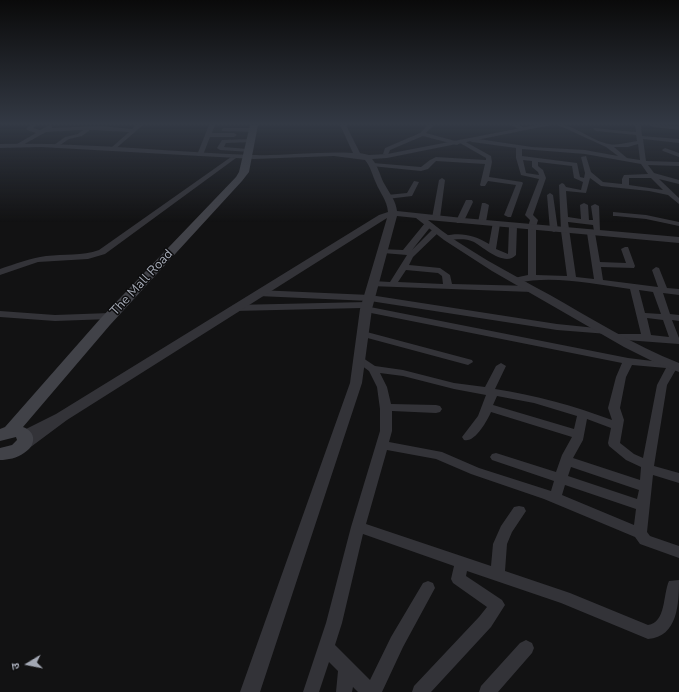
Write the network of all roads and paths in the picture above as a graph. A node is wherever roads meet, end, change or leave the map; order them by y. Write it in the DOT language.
graph roads {
  1 [pos="225,157"];
  2 [pos="244,157"];
  3 [pos="249,157"];
  4 [pos="283,157"];
  5 [pos="369,157"];
  6 [pos="373,157"];
  7 [pos="488,157"];
  8 [pos="584,157"];
  9 [pos="616,157"];
  10 [pos="642,157"];
  11 [pos="232,158"];
  12 [pos="365,158"];
  13 [pos="519,158"];
  14 [pos="626,159"];
  15 [pos="535,160"];
  16 [pos="489,162"];
  17 [pos="643,163"];
  18 [pos="679,164"];
  19 [pos="652,175"];
  20 [pos="543,178"];
  21 [pos="588,178"];
  22 [pos="442,180"];
  23 [pos="416,182"];
  24 [pos="679,182"];
  25 [pos="626,187"];
  26 [pos="672,194"];
  27 [pos="550,195"];
  28 [pos="387,197"];
  29 [pos="469,202"];
  30 [pos="679,202"];
  31 [pos="485,205"];
  32 [pos="584,205"];
  33 [pos="595,206"];
  34 [pos="392,210"];
  35 [pos="616,214"];
  36 [pos="508,215"];
  37 [pos="564,219"];
  38 [pos="460,221"];
  39 [pos="482,222"];
  40 [pos="585,222"];
  41 [pos="596,223"];
  42 [pos="433,224"];
  43 [pos="496,224"];
  44 [pos="679,224"];
  45 [pos="513,226"];
  46 [pos="532,227"];
  47 [pos="554,230"];
  48 [pos="565,231"];
  49 [pos="594,233"];
  50 [pos="447,238"];
  51 [pos="679,240"];
  52 [pos="492,249"];
  53 [pos="625,249"];
  54 [pos="383,252"];
  55 [pos="596,264"];
  56 [pos="403,267"];
  57 [pos="656,270"];
  58 [pos="0,272"];
  59 [pos="532,277"];
  60 [pos="572,279"];
  61 [pos="517,280"];
  62 [pos="599,282"];
  63 [pos="392,285"];
  64 [pos="448,287"];
  65 [pos="634,287"];
  66 [pos="532,289"];
  67 [pos="660,290"];
  68 [pos="679,292"];
  69 [pos="258,293"];
  70 [pos="369,299"];
  71 [pos="234,308"];
  72 [pos="0,314"];
  73 [pos="640,314"];
  74 [pos="666,317"];
  75 [pos="679,318"];
  76 [pos="111,319"];
  77 [pos="363,334"];
  78 [pos="609,334"];
  79 [pos="647,338"];
  80 [pos="677,341"];
  81 [pos="360,360"];
  82 [pos="628,361"];
  83 [pos="468,362"];
  84 [pos="501,366"];
  85 [pos="676,367"];
  86 [pos="373,369"];
  87 [pos="490,392"];
  88 [pos="386,406"];
  89 [pos="488,407"];
  90 [pos="436,409"];
  91 [pos="583,413"];
  92 [pos="617,426"];
  93 [pos="578,435"];
  94 [pos="468,437"];
  95 [pos="9,441"];
  96 [pos="383,445"];
  97 [pos="496,457"];
  98 [pos="567,460"];
  99 [pos="647,466"];
  100 [pos="561,478"];
  101 [pos="679,478"];
  102 [pos="645,487"];
  103 [pos="555,498"];
  104 [pos="643,506"];
  105 [pos="519,511"];
  106 [pos="358,527"];
  107 [pos="640,533"];
  108 [pos="679,552"];
  109 [pos="462,562"];
  110 [pos="497,574"];
  111 [pos="679,586"];
  112 [pos="428,588"];
  113 [pos="326,647"];
  114 [pos="526,648"];
  115 [pos="347,668"];
  116 [pos="250,692"];
  117 [pos="311,692"];
  118 [pos="344,692"];
  119 [pos="370,692"];
  120 [pos="374,692"];
  121 [pos="420,692"];
  122 [pos="487,692"];
  1 -- 11 [label="street"];
  2 -- 11 [label="street"];
  3 -- 76 [label="main road, The Mall Road"];
  4 -- 12 [label="street"];
  5 -- 12 [label="street"];
  6 -- 12 [label="street"];
  7 -- 16 [label="street"];
  8 -- 21 [label="street"];
  9 -- 14 [label="street"];
  10 -- 17 [label="street"];
  11 -- 58 [label="street"];
  12 -- 16 [label="street"];
  12 -- 28 [label="street"];
  12 -- 34 [label="street"];
  13 -- 15 [label="street"];
  13 -- 20 [label="street"];
  14 -- 17 [label="street"];
  15 -- 20 [label="street"];
  15 -- 21 [label="street"];
  16 -- 36 [label="street"];
  17 -- 18 [label="street"];
  17 -- 19 [label="street"];
  19 -- 24 [label="street"];
  19 -- 25 [label="street"];
  19 -- 26 [label="street"];
  20 -- 46 [label="street"];
  21 -- 25 [label="street"];
  21 -- 37 [label="street"];
  22 -- 42 [label="street"];
  23 -- 28 [label="street"];
  25 -- 26 [label="street"];
  26 -- 30 [label="street"];
  27 -- 47 [label="street"];
  28 -- 34 [label="street"];
  29 -- 38 [label="street"];
  31 -- 39 [label="street"];
  32 -- 40 [label="street"];
  33 -- 41 [label="street"];
  34 -- 42 [label="street"];
  34 -- 54 [label="street"];
  34 -- 69 [label="street"];
  35 -- 44 [label="street"];
  37 -- 40 [label="street"];
  37 -- 48 [label="street"];
  38 -- 39 [label="street"];
  38 -- 42 [label="street"];
  39 -- 43 [label="street"];
  40 -- 41 [label="street"];
  41 -- 49 [label="street"];
  42 -- 50 [label="street"];
  42 -- 54 [label="street"];
  42 -- 56 [label="street"];
  43 -- 45 [label="street"];
  43 -- 52 [label="street"];
  45 -- 46 [label="street"];
  45 -- 52 [label="street"];
  46 -- 47 [label="street"];
  46 -- 59 [label="street"];
  47 -- 48 [label="street"];
  48 -- 49 [label="street"];
  48 -- 60 [label="street"];
  49 -- 51 [label="street"];
  49 -- 55 [label="street"];
  50 -- 52 [label="street"];
  50 -- 61 [label="street"];
  53 -- 55 [label="street"];
  54 -- 70 [label="street"];
  55 -- 62 [label="street"];
  56 -- 63 [label="street"];
  56 -- 64 [label="street"];
  57 -- 67 [label="street"];
  59 -- 60 [label="street"];
  59 -- 61 [label="street"];
  60 -- 62 [label="street"];
  61 -- 66 [label="street"];
  62 -- 65 [label="street"];
  63 -- 64 [label="street"];
  63 -- 70 [label="street"];
  64 -- 66 [label="street"];
  65 -- 67 [label="street"];
  65 -- 73 [label="street"];
  66 -- 78 [label="street"];
  67 -- 68 [label="street"];
  67 -- 74 [label="street"];
  69 -- 70 [label="street"];
  69 -- 71 [label="street"];
  70 -- 71 [label="street"];
  70 -- 77 [label="street"];
  70 -- 78 [label="street"];
  70 -- 82 [label="street"];
  71 -- 95 [label="street"];
  72 -- 76 [label="street"];
  73 -- 74 [label="street"];
  73 -- 79 [label="street"];
  74 -- 75 [label="street"];
  74 -- 80 [label="street"];
  76 -- 95 [label="main road, The Mall Road"];
  77 -- 81 [label="street"];
  77 -- 83 [label="street"];
  78 -- 79 [label="street"];
  78 -- 85 [label="street"];
  79 -- 80 [label="street"];
  81 -- 86 [label="street"];
  81 -- 116 [label="street"];
  82 -- 85 [label="street"];
  82 -- 92 [label="street"];
  84 -- 87 [label="street"];
  85 -- 99 [label="street"];
  86 -- 87 [label="street"];
  86 -- 88 [label="street"];
  87 -- 89 [label="street"];
  87 -- 91 [label="street"];
  88 -- 90 [label="street"];
  88 -- 96 [label="street"];
  89 -- 93 [label="street"];
  89 -- 94 [label="street"];
  91 -- 92 [label="street"];
  91 -- 93 [label="street"];
  92 -- 99 [label="street"];
  93 -- 98 [label="street"];
  96 -- 103 [label="street"];
  96 -- 106 [label="street"];
  97 -- 100 [label="street"];
  98 -- 100 [label="street"];
  98 -- 102 [label="street"];
  99 -- 101 [label="street"];
  99 -- 102 [label="street"];
  100 -- 103 [label="street"];
  100 -- 104 [label="street"];
  102 -- 104 [label="street"];
  103 -- 107 [label="street"];
  104 -- 107 [label="street"];
  105 -- 110 [label="street"];
  106 -- 109 [label="street"];
  106 -- 113 [label="street"];
  107 -- 108 [label="street"];
  109 -- 110 [label="street"];
  109 -- 121 [label="street"];
  110 -- 111 [label="street"];
  112 -- 120 [label="street"];
  113 -- 115 [label="street"];
  113 -- 117 [label="street"];
  114 -- 122 [label="street"];
  115 -- 118 [label="street"];
  115 -- 119 [label="street"];
}
